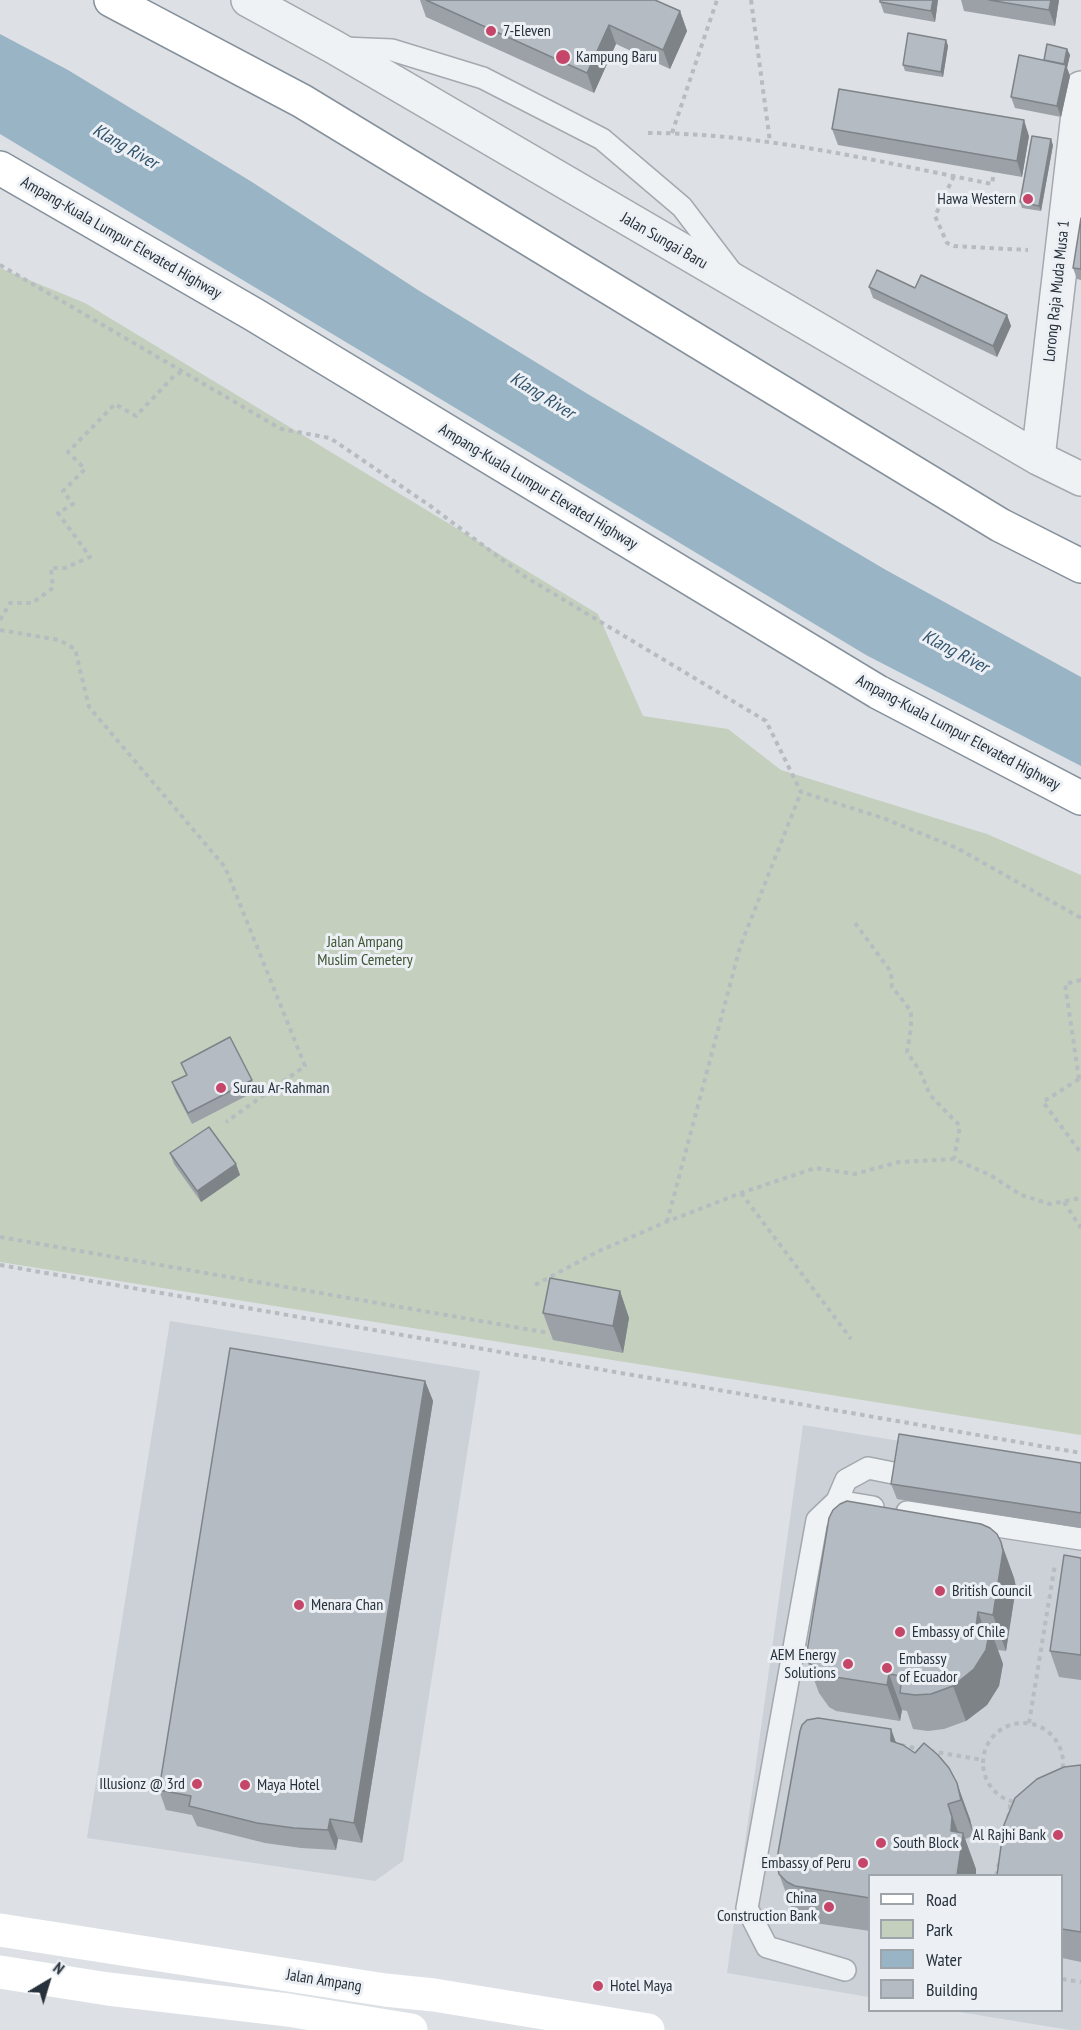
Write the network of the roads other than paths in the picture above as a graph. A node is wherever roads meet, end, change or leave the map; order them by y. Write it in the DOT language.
graph roads {
  1 [pos="111,0"];
  2 [pos="248,0"];
  3 [pos="334,47"];
  4 [pos="1081,88"];
  5 [pos="0,168"];
  6 [pos="745,289"];
  7 [pos="1038,458"];
  8 [pos="1081,479"];
  9 [pos="1081,566"];
  10 [pos="1081,798"];
  11 [pos="893,1473"];
  12 [pos="837,1501"];
  13 [pos="1081,1539"];
  14 [pos="0,1930"];
  15 [pos="845,1970"];
  16 [pos="0,1972"];
  17 [pos="411,2030"];
  18 [pos="648,2030"];
  1 -- 9 [label="main road"];
  2 -- 3 [label="street, Jalan Sungai Baru"];
  3 -- 6 [label="street, Jalan Sungai Baru"];
  3 -- 6 [label="lane"];
  4 -- 7 [label="street, Lorong Raja Muda Musa 1"];
  5 -- 10 [label="main road, Ampang-Kuala Lumpur Elevated Highway"];
  6 -- 7 [label="street, Jalan Sungai Baru"];
  7 -- 8 [label="street, Jalan Sungai Baru"];
  11 -- 12 [label="lane"];
  12 -- 13 [label="lane"];
  12 -- 15 [label="lane"];
  14 -- 18 [label="main road, Jalan Ampang"];
  16 -- 17 [label="main road"];
}
